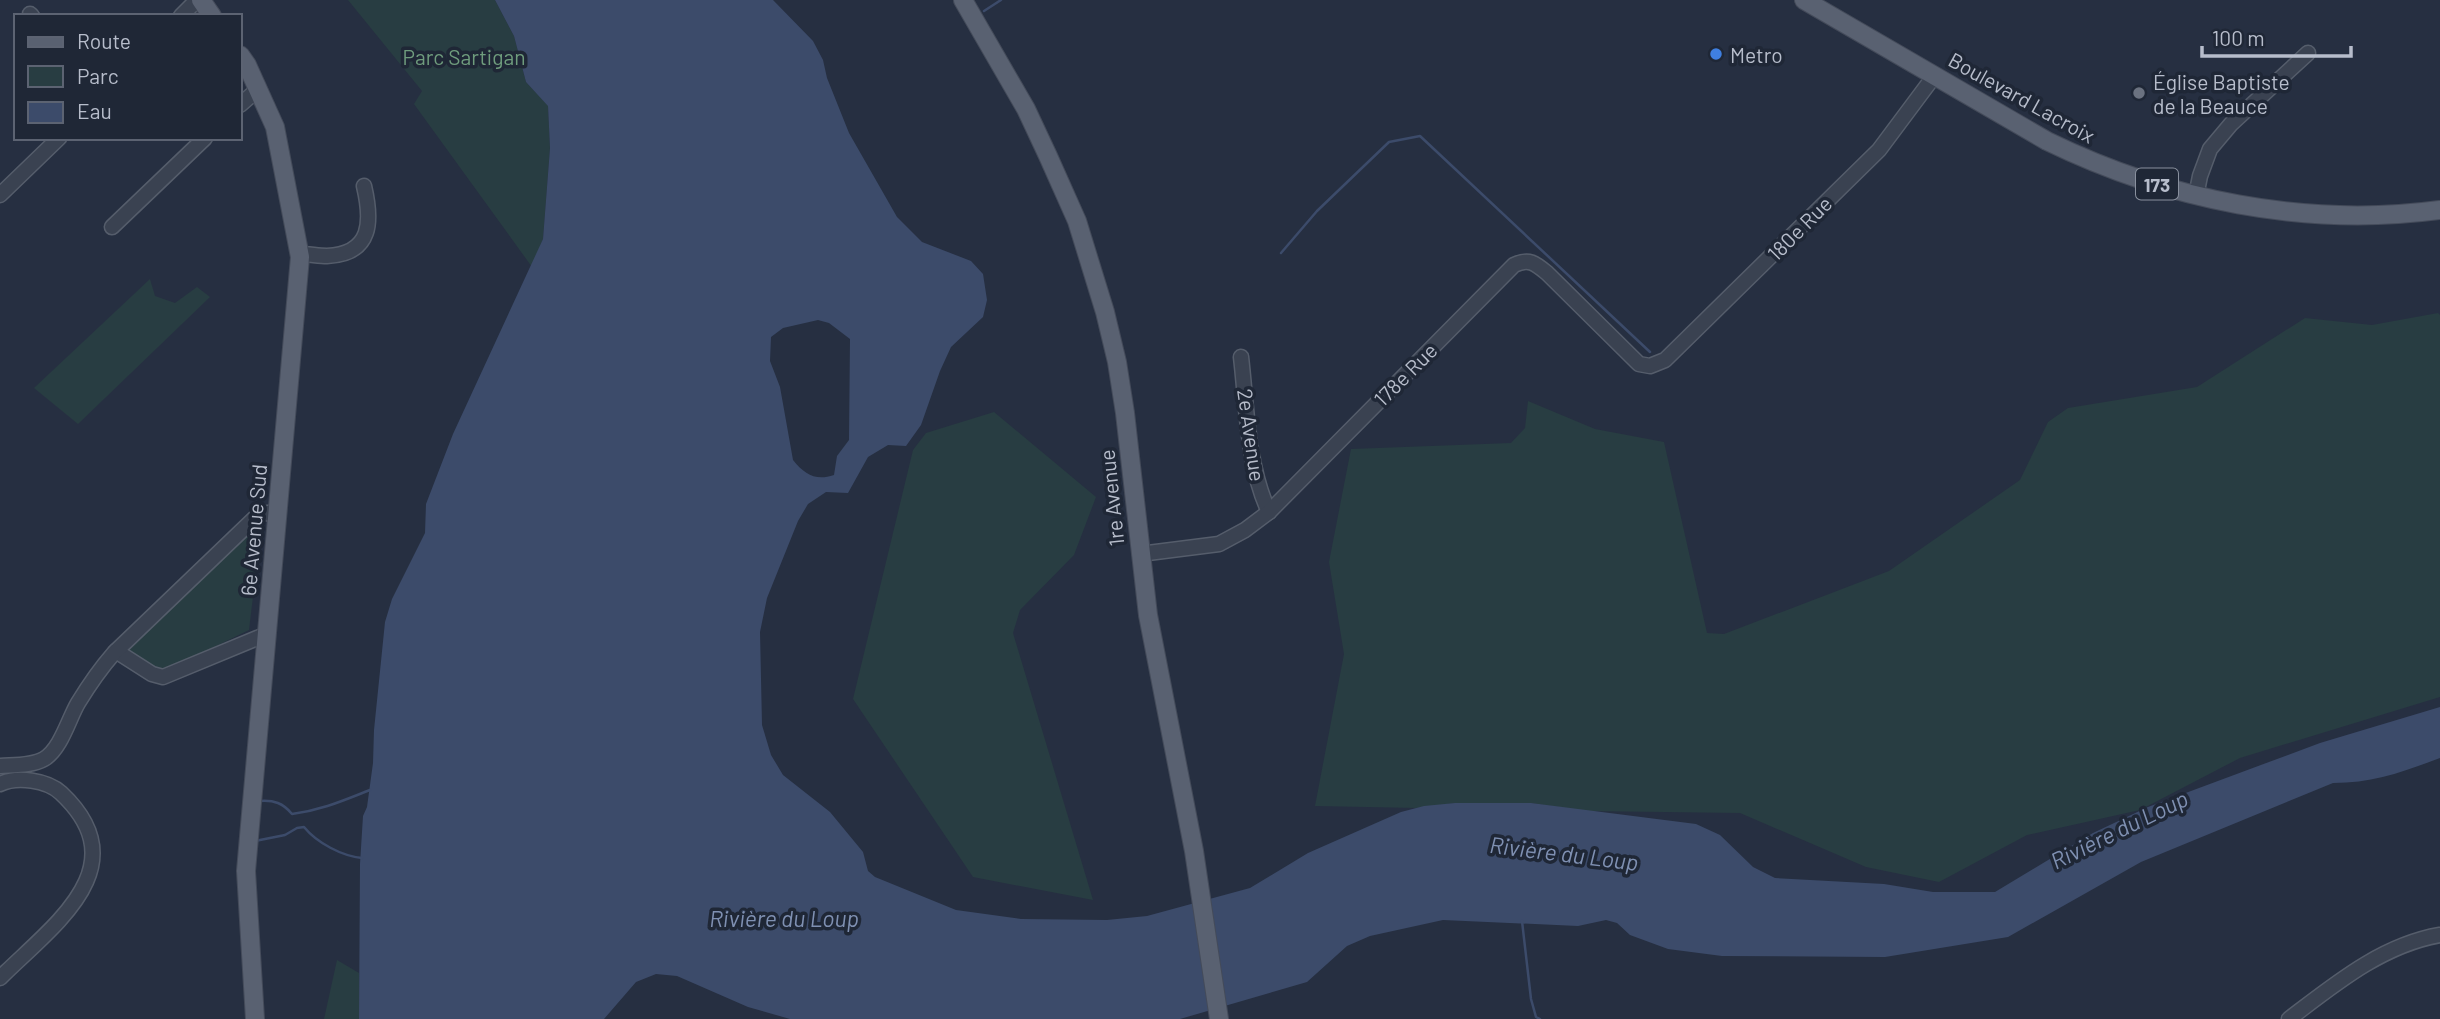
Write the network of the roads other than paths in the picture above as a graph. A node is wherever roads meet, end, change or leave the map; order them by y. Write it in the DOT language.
graph roads {
  1 [pos="199,0"];
  2 [pos="963,0"];
  3 [pos="1804,0"];
  4 [pos="183,14"];
  5 [pos="210,14"];
  6 [pos="2308,53"];
  7 [pos="242,59"];
  8 [pos="1935,75"];
  9 [pos="258,89"];
  10 [pos="242,104"];
  11 [pos="57,140"];
  12 [pos="203,140"];
  13 [pos="364,186"];
  14 [pos="0,195"];
  15 [pos="2196,196"];
  16 [pos="2440,209"];
  17 [pos="112,227"];
  18 [pos="299,254"];
  19 [pos="1241,357"];
  20 [pos="1650,366"];
  21 [pos="277,512"];
  22 [pos="1269,512"];
  23 [pos="1140,554"];
  24 [pos="267,634"];
  25 [pos="116,651"];
  26 [pos="0,766"];
  27 [pos="0,784"];
  28 [pos="2440,935"];
  29 [pos="0,978"];
  30 [pos="255,1019"];
  31 [pos="1219,1019"];
  32 [pos="2289,1019"];
  1 -- 4 [label="street"];
  1 -- 5 [label="main road"];
  2 -- 23 [label="main road, 1re Avenue"];
  3 -- 8 [label="main road, Boulevard Lacroix / 173"];
  6 -- 15 [label="street"];
  7 -- 9 [label="main road, 6e Avenue Sud"];
  8 -- 15 [label="main road, Boulevard Lacroix / 173"];
  8 -- 20 [label="street, 180e Rue"];
  9 -- 10 [label="street"];
  9 -- 18 [label="main road, 6e Avenue Sud"];
  11 -- 14 [label="street"];
  12 -- 17 [label="street"];
  13 -- 18 [label="street"];
  15 -- 16 [label="main road, Boulevard Lacroix / 173"];
  18 -- 21 [label="main road, 6e Avenue Sud"];
  19 -- 22 [label="street, 2e Avenue"];
  20 -- 22 [label="street, 178e Rue"];
  21 -- 24 [label="main road, 6e Avenue Sud"];
  21 -- 25 [label="street"];
  22 -- 23 [label="street, 178e Rue"];
  23 -- 31 [label="main road, 1re Avenue"];
  24 -- 25 [label="street"];
  24 -- 30 [label="main road, 6e Avenue Sud"];
  25 -- 26 [label="street"];
  27 -- 29 [label="street"];
  28 -- 32 [label="street"];
}
